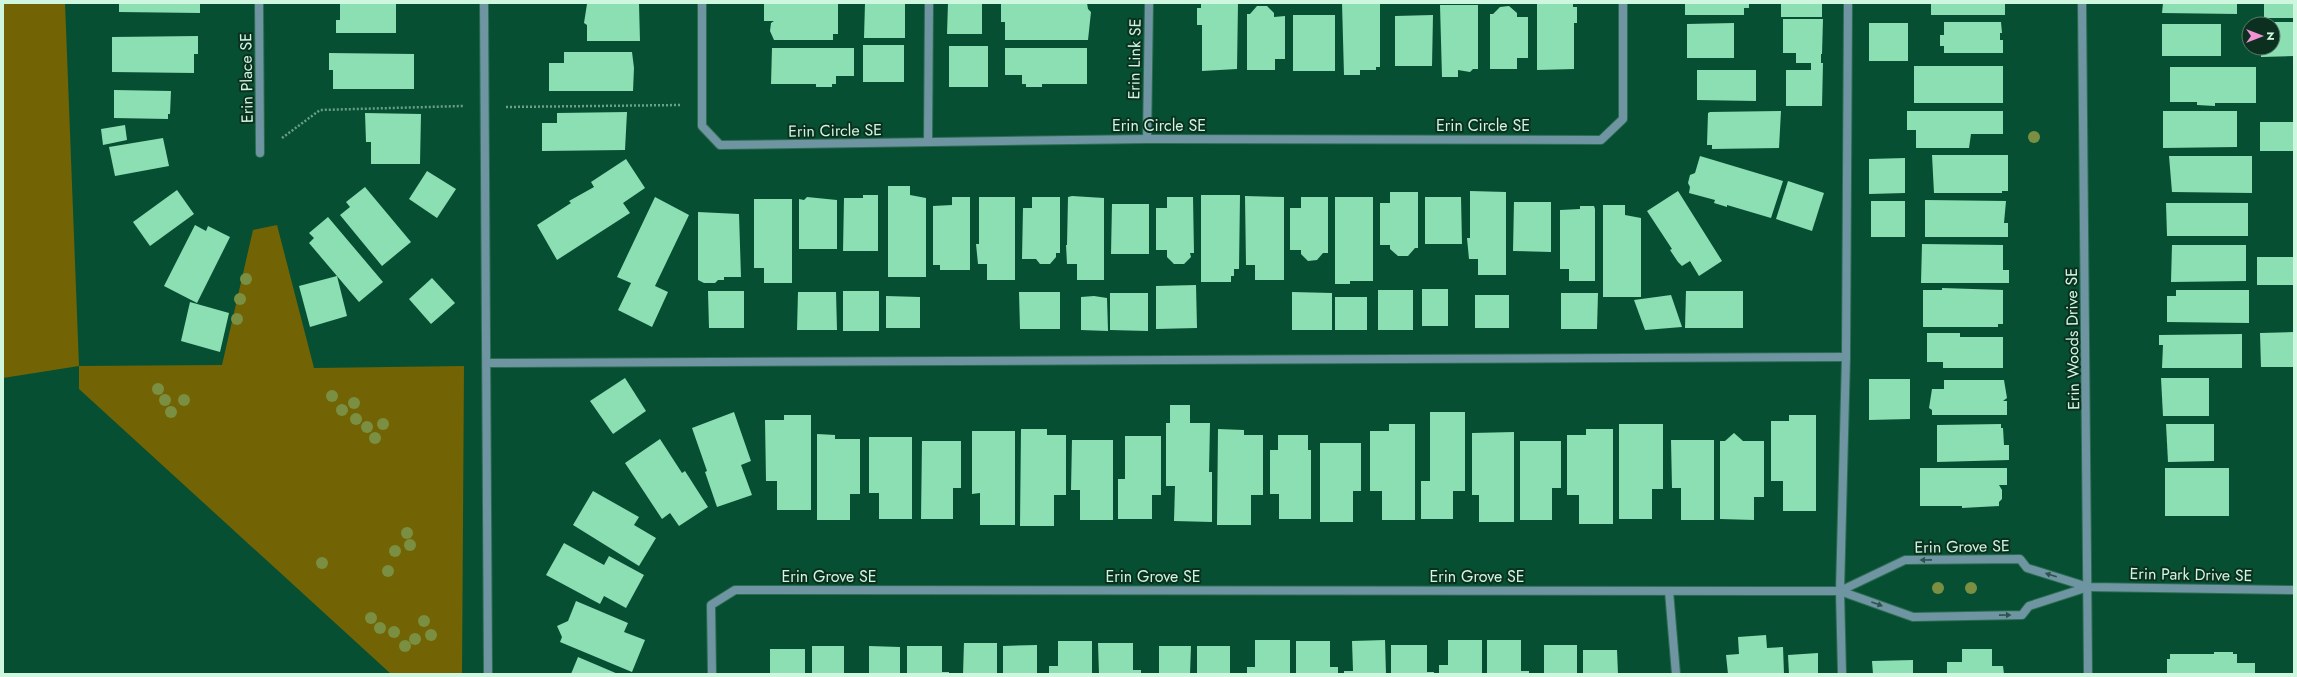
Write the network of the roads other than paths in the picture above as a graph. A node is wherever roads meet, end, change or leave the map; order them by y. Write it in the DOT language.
graph roads {
  1 [pos="259,3"];
  2 [pos="484,3"];
  3 [pos="702,3"];
  4 [pos="929,3"];
  5 [pos="1149,3"];
  6 [pos="1624,3"];
  7 [pos="1848,3"];
  8 [pos="2082,3"];
  9 [pos="1147,139"];
  10 [pos="928,142"];
  11 [pos="260,153"];
  12 [pos="1846,358"];
  13 [pos="487,363"];
  14 [pos="2088,587"];
  15 [pos="2294,590"];
  16 [pos="1669,591"];
  17 [pos="1840,591"];
  18 [pos="488,674"];
  19 [pos="712,674"];
  20 [pos="1676,674"];
  21 [pos="1842,674"];
  22 [pos="2088,674"];
  1 -- 11 [label="street, Erin Place SE"];
  2 -- 13 [label="street"];
  3 -- 10 [label="street, Erin Circle SE"];
  4 -- 10 [label="street"];
  5 -- 9 [label="street, Erin Link SE"];
  6 -- 9 [label="street, Erin Circle SE"];
  7 -- 12 [label="street"];
  8 -- 14 [label="street, Erin Woods Drive SE"];
  9 -- 10 [label="street, Erin Circle SE"];
  12 -- 13 [label="street"];
  12 -- 17 [label="street"];
  13 -- 18 [label="street"];
  14 -- 15 [label="street, Erin Park Drive SE"];
  17 -- 14 [label="street, Erin Grove SE, one-way"];
  14 -- 17 [label="street, Erin Grove SE, one-way"];
  14 -- 22 [label="street, Erin Woods Drive SE"];
  16 -- 17 [label="street, Erin Grove SE"];
  16 -- 19 [label="street, Erin Grove SE"];
  16 -- 20 [label="street"];
  17 -- 21 [label="street"];
}
